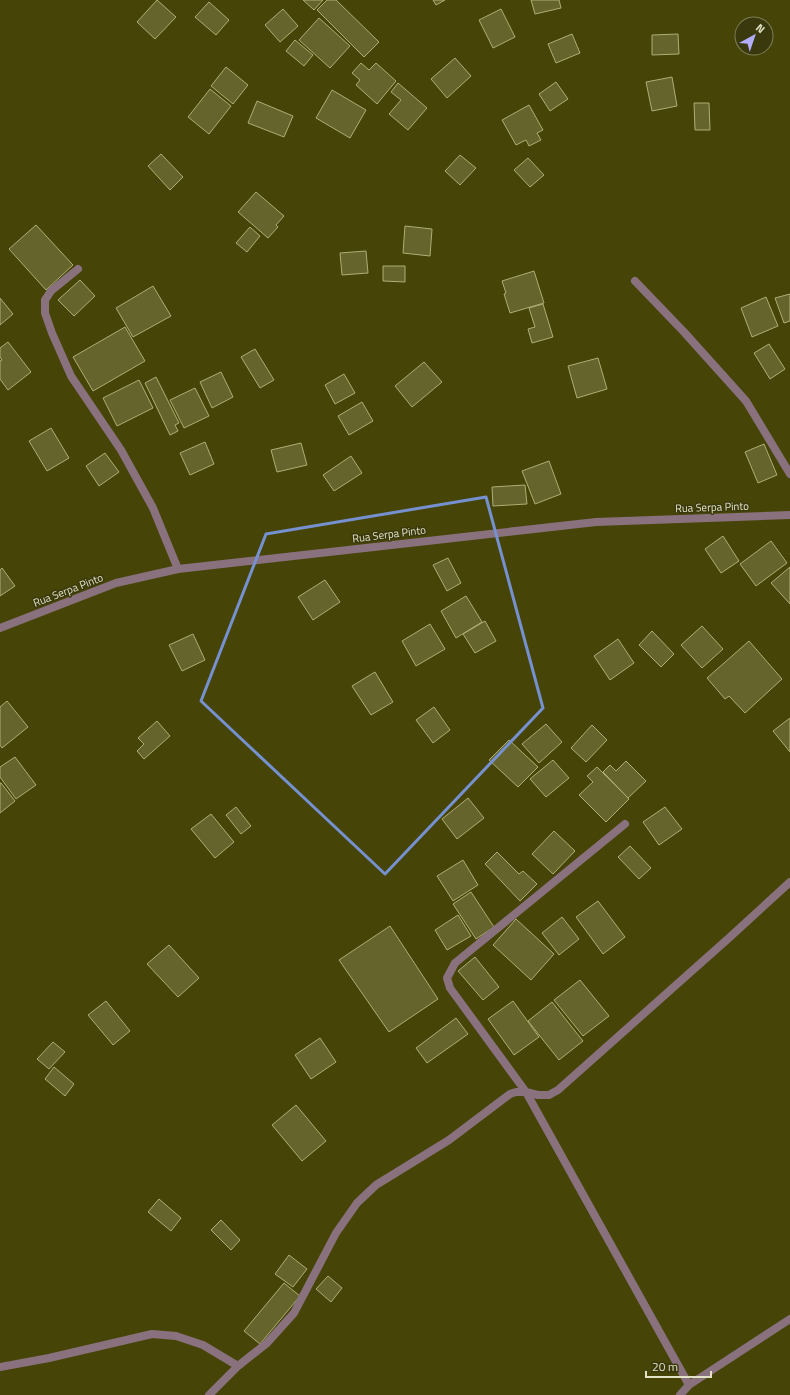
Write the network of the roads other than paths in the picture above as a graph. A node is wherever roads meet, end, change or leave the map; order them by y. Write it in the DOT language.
graph roads {
  1 [pos="78,269"];
  2 [pos="636,281"];
  3 [pos="790,474"];
  4 [pos="790,515"];
  5 [pos="178,570"];
  6 [pos="0,628"];
  7 [pos="625,824"];
  8 [pos="790,882"];
  9 [pos="526,1092"];
  10 [pos="790,1319"];
  11 [pos="238,1366"];
  12 [pos="0,1367"];
  13 [pos="689,1385"];
  14 [pos="209,1395"];
  15 [pos="680,1395"];
  1 -- 5 [label="street"];
  2 -- 3 [label="street"];
  4 -- 5 [label="street, Rua Serpa Pinto"];
  5 -- 6 [label="street, Rua Serpa Pinto"];
  7 -- 9 [label="street"];
  8 -- 9 [label="street"];
  9 -- 11 [label="street"];
  9 -- 13 [label="street"];
  10 -- 13 [label="street"];
  11 -- 12 [label="street"];
  11 -- 14 [label="street"];
  13 -- 15 [label="street"];
}
